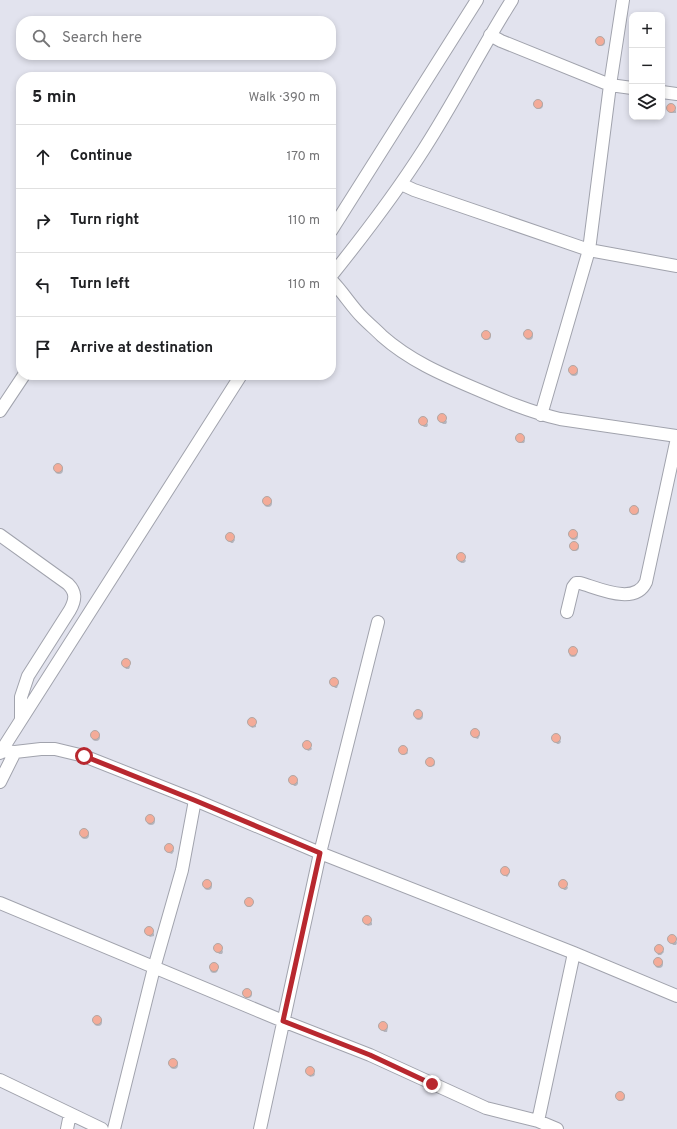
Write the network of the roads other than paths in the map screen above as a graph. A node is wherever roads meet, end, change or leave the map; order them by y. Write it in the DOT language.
graph roads {
  1 [pos="477,0"];
  2 [pos="512,0"];
  3 [pos="623,0"];
  4 [pos="490,35"];
  5 [pos="610,85"];
  6 [pos="629,88"];
  7 [pos="665,92"];
  8 [pos="677,94"];
  9 [pos="401,184"];
  10 [pos="336,224"];
  11 [pos="589,250"];
  12 [pos="677,266"];
  13 [pos="336,270"];
  14 [pos="336,285"];
  15 [pos="21,380"];
  16 [pos="238,380"];
  17 [pos="0,411"];
  18 [pos="541,415"];
  19 [pos="677,437"];
  20 [pos="0,535"];
  21 [pos="567,612"];
  22 [pos="378,622"];
  23 [pos="20,721"];
  24 [pos="0,752"];
  25 [pos="15,752"];
  26 [pos="0,782"];
  27 [pos="194,800"];
  28 [pos="320,853"];
  29 [pos="0,903"];
  30 [pos="574,954"];
  31 [pos="154,968"];
  32 [pos="677,996"];
  33 [pos="283,1021"];
  34 [pos="0,1080"];
  35 [pos="70,1114"];
  36 [pos="538,1121"];
  37 [pos="66,1129"];
  38 [pos="102,1129"];
  39 [pos="114,1129"];
  40 [pos="260,1129"];
  41 [pos="557,1129"];
  1 -- 10 [label="street"];
  2 -- 4 [label="street"];
  3 -- 5 [label="street"];
  4 -- 5 [label="street"];
  4 -- 9 [label="street"];
  5 -- 6 [label="street"];
  5 -- 11 [label="street"];
  7 -- 8 [label="street"];
  9 -- 11 [label="street"];
  9 -- 13 [label="street"];
  11 -- 12 [label="street"];
  11 -- 18 [label="street"];
  14 -- 18 [label="street"];
  15 -- 17 [label="street"];
  16 -- 23 [label="street"];
  18 -- 19 [label="street"];
  19 -- 21 [label="street"];
  20 -- 23 [label="street"];
  22 -- 28 [label="street"];
  23 -- 24 [label="street"];
  24 -- 25 [label="street"];
  25 -- 26 [label="street"];
  25 -- 27 [label="street"];
  27 -- 28 [label="street"];
  27 -- 31 [label="street"];
  28 -- 30 [label="street"];
  28 -- 33 [label="street"];
  29 -- 31 [label="street"];
  30 -- 32 [label="street"];
  30 -- 36 [label="street"];
  31 -- 33 [label="street"];
  31 -- 39 [label="street"];
  33 -- 36 [label="street"];
  33 -- 40 [label="street"];
  34 -- 35 [label="street"];
  35 -- 37 [label="street"];
  35 -- 38 [label="street"];
  36 -- 41 [label="street"];
}
